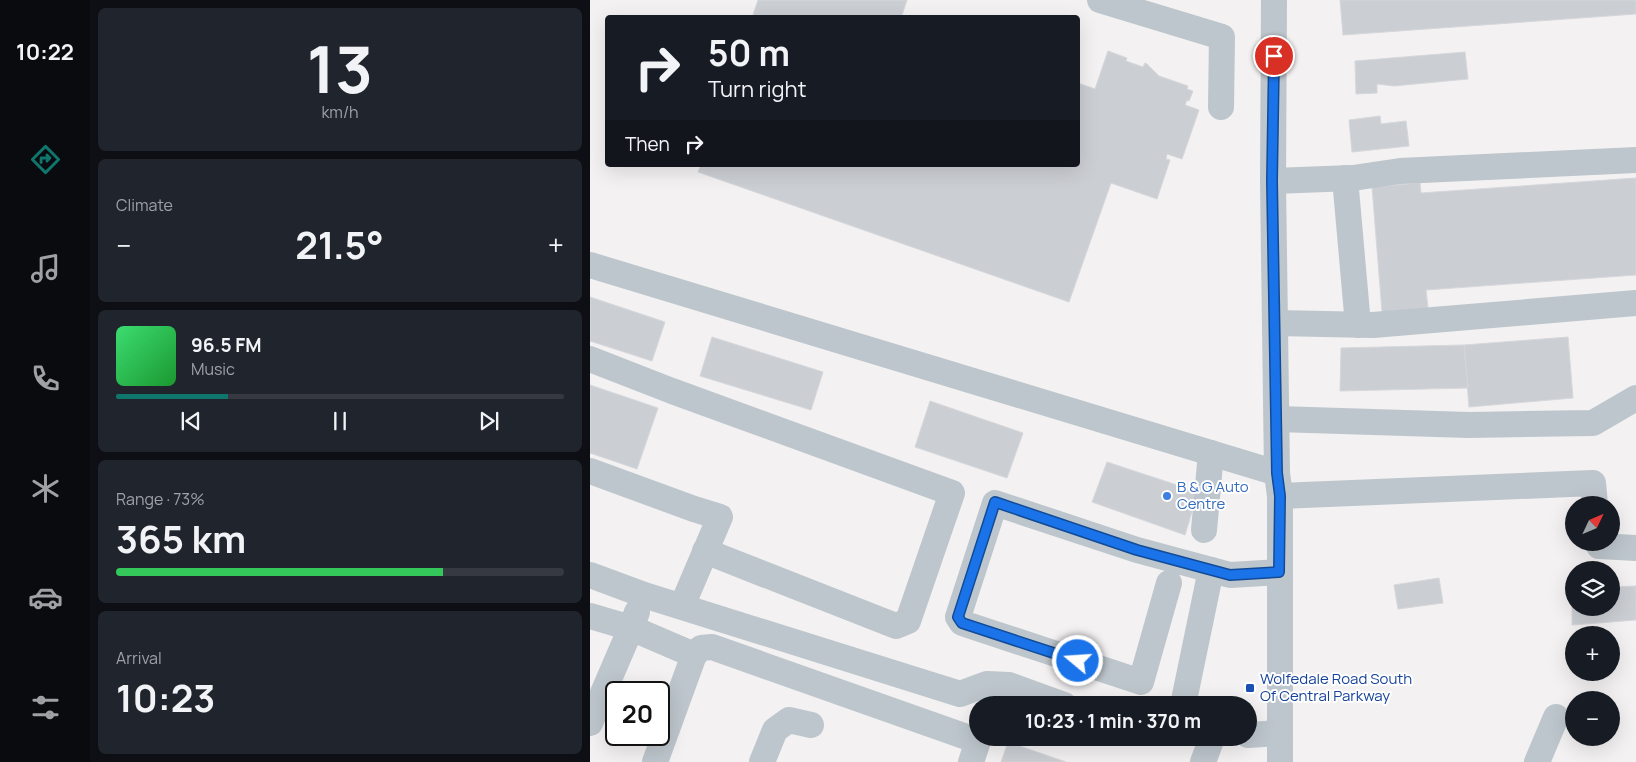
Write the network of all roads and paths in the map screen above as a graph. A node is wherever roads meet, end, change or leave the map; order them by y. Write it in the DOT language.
graph roads {
  1 [pos="1100,0"];
  2 [pos="1274,0"];
  3 [pos="1221,107"];
  4 [pos="1636,160"];
  5 [pos="1345,178"];
  6 [pos="1272,181"];
  7 [pos="590,265"];
  8 [pos="1636,303"];
  9 [pos="1275,323"];
  10 [pos="1358,325"];
  11 [pos="590,359"];
  12 [pos="1636,398"];
  13 [pos="1277,419"];
  14 [pos="1211,453"];
  15 [pos="590,471"];
  16 [pos="1278,484"];
  17 [pos="1595,496"];
  18 [pos="1204,530"];
  19 [pos="1620,547"];
  20 [pos="1636,548"];
  21 [pos="705,551"];
  22 [pos="1211,570"];
  23 [pos="1279,572"];
  24 [pos="590,575"];
  25 [pos="1169,583"];
  26 [pos="644,595"];
  27 [pos="682,606"];
  28 [pos="590,616"];
  29 [pos="631,628"];
  30 [pos="694,655"];
  31 [pos="1040,696"];
  32 [pos="1185,696"];
  33 [pos="1556,716"];
  34 [pos="590,723"];
  35 [pos="811,725"];
  36 [pos="1280,734"];
  37 [pos="1257,735"];
  38 [pos="1209,746"];
  39 [pos="655,762"];
  40 [pos="762,762"];
  41 [pos="971,762"];
  42 [pos="1203,762"];
  43 [pos="1280,762"];
  44 [pos="1536,762"];
  1 -- 3 [label="street"];
  2 -- 6 [label="street"];
  4 -- 5 [label="street"];
  5 -- 6 [label="street"];
  5 -- 10 [label="street"];
  6 -- 9 [label="street"];
  7 -- 14 [label="street"];
  8 -- 10 [label="street"];
  9 -- 10 [label="street"];
  9 -- 13 [label="street"];
  11 -- 21 [label="street"];
  12 -- 13 [label="street"];
  13 -- 16 [label="street"];
  14 -- 16 [label="street"];
  14 -- 18 [label="street"];
  15 -- 21 [label="street"];
  16 -- 17 [label="street"];
  16 -- 23 [label="street"];
  19 -- 20 [label="street"];
  21 -- 27 [label="street"];
  22 -- 23 [label="street"];
  22 -- 25 [label="street"];
  22 -- 32 [label="street"];
  23 -- 36 [label="street"];
  24 -- 26 [label="street"];
  26 -- 27 [label="street"];
  26 -- 29 [label="street"];
  27 -- 31 [label="street"];
  28 -- 29 [label="street"];
  29 -- 30 [label="street"];
  29 -- 34 [label="street"];
  30 -- 39 [label="street"];
  30 -- 41 [label="street"];
  33 -- 44 [label="street"];
  35 -- 40 [label="street"];
  36 -- 37 [label="street"];
  36 -- 43 [label="street"];
  38 -- 42 [label="street"];
}
